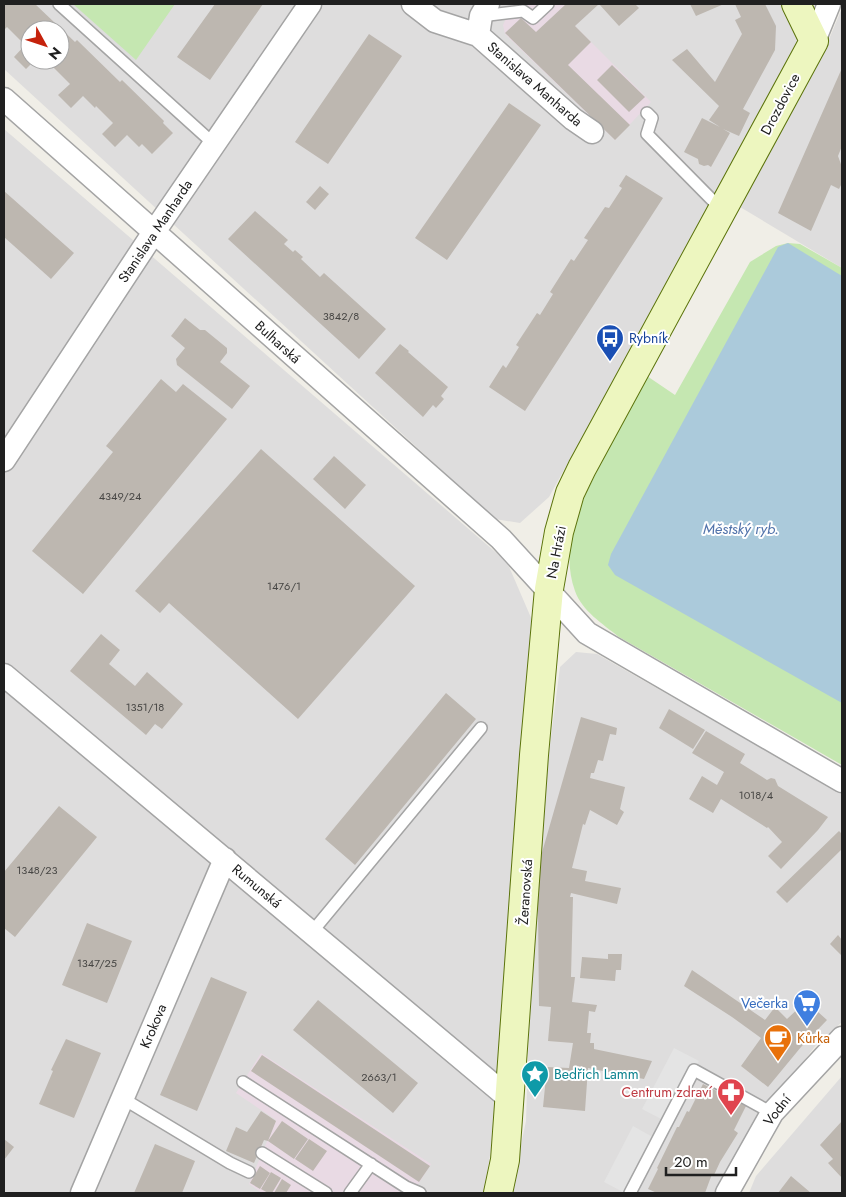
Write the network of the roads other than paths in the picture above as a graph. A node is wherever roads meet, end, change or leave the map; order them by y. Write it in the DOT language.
graph roads {
  1 [pos="59,4"];
  2 [pos="310,4"];
  3 [pos="413,4"];
  4 [pos="548,4"];
  5 [pos="796,4"];
  6 [pos="829,4"];
  7 [pos="483,18"];
  8 [pos="814,41"];
  9 [pos="4,98"];
  10 [pos="647,113"];
  11 [pos="592,132"];
  12 [pos="214,144"];
  13 [pos="724,206"];
  14 [pos="154,232"];
  15 [pos="4,460"];
  16 [pos="549,589"];
  17 [pos="4,675"];
  18 [pos="481,728"];
  19 [pos="842,781"];
  20 [pos="225,859"];
  21 [pos="312,932"];
  22 [pos="842,1038"];
  23 [pos="243,1082"];
  24 [pos="122,1098"];
  25 [pos="510,1099"];
  26 [pos="772,1113"];
  27 [pos="262,1153"];
  28 [pos="371,1164"];
  29 [pos="249,1172"];
  30 [pos="82,1193"];
  31 [pos="326,1193"];
  32 [pos="350,1193"];
  33 [pos="420,1193"];
  34 [pos="498,1193"];
  35 [pos="632,1193"];
  36 [pos="727,1193"];
  1 -- 12 [label="lane"];
  2 -- 12 [label="street, Stanislava Manharda"];
  3 -- 7 [label="street, Stanislava Manharda"];
  4 -- 7 [label="lane"];
  5 -- 8 [label="street"];
  6 -- 8 [label="street, Drozdovice"];
  7 -- 11 [label="street, Stanislava Manharda"];
  8 -- 13 [label="street, Drozdovice"];
  9 -- 14 [label="street, Bulharská"];
  10 -- 13 [label="lane"];
  12 -- 14 [label="street, Stanislava Manharda"];
  13 -- 16 [label="street, Na Hrázi"];
  14 -- 15 [label="street, Stanislava Manharda"];
  14 -- 16 [label="street, Bulharská"];
  16 -- 19 [label="street, Na Hrázi"];
  16 -- 25 [label="street, Žeranovská"];
  17 -- 20 [label="street, Rumunská"];
  18 -- 21 [label="lane"];
  20 -- 21 [label="street, Rumunská"];
  20 -- 24 [label="street, Krokova"];
  21 -- 25 [label="street, Rumunská"];
  22 -- 26 [label="street, Vodní"];
  23 -- 28 [label="lane"];
  24 -- 29 [label="lane"];
  24 -- 30 [label="street, Krokova"];
  25 -- 34 [label="street, Žeranovská"];
  26 -- 35 [label="lane"];
  26 -- 36 [label="street, Vodní"];
  27 -- 31 [label="lane"];
  28 -- 32 [label="lane"];
  28 -- 33 [label="lane"];
}
